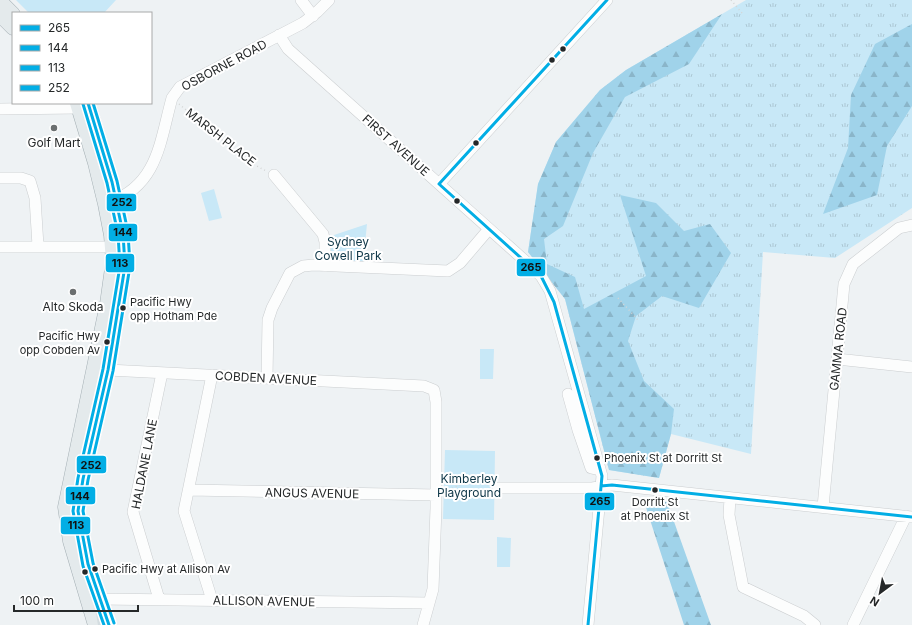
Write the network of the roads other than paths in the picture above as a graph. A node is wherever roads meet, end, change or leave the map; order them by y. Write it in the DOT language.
graph roads {
  1 [pos="301,0"];
  2 [pos="329,0"];
  3 [pos="607,0"];
  4 [pos="0,1"];
  5 [pos="12,13"];
  6 [pos="0,15"];
  7 [pos="313,16"];
  8 [pos="12,27"];
  9 [pos="279,36"];
  10 [pos="81,105"];
  11 [pos="0,109"];
  12 [pos="274,175"];
  13 [pos="0,178"];
  14 [pos="439,184"];
  15 [pos="111,202"];
  16 [pos="912,225"];
  17 [pos="489,229"];
  18 [pos="38,246"];
  19 [pos="0,247"];
  20 [pos="118,247"];
  21 [pos="325,266"];
  22 [pos="837,359"];
  23 [pos="912,367"];
  24 [pos="108,370"];
  25 [pos="162,373"];
  26 [pos="212,375"];
  27 [pos="267,378"];
  28 [pos="568,394"];
  29 [pos="600,470"];
  30 [pos="601,486"];
  31 [pos="498,488"];
  32 [pos="189,490"];
  33 [pos="436,495"];
  34 [pos="730,498"];
  35 [pos="823,507"];
  36 [pos="909,517"];
  37 [pos="159,600"];
  38 [pos="212,600"];
  39 [pos="429,603"];
  40 [pos="105,615"];
  41 [pos="95,625"];
  42 [pos="423,625"];
  43 [pos="588,625"];
  44 [pos="815,625"];
  45 [pos="853,625"];
  1 -- 7 [label="street"];
  2 -- 7 [label="street, OSBORNE ROAD"];
  3 -- 14 [label="street"];
  4 -- 5 [label="main road"];
  6 -- 8 [label="main road"];
  7 -- 9 [label="street, OSBORNE ROAD"];
  9 -- 14 [label="street, FIRST AVENUE"];
  9 -- 15 [label="street, OSBORNE ROAD"];
  10 -- 11 [label="street"];
  10 -- 15 [label="main road"];
  12 -- 21 [label="street"];
  13 -- 18 [label="street"];
  14 -- 17 [label="street, FIRST AVENUE"];
  15 -- 20 [label="main road"];
  16 -- 22 [label="street, GAMMA ROAD"];
  17 -- 21 [label="street"];
  17 -- 29 [label="street, FIRST AVENUE"];
  18 -- 19 [label="street"];
  18 -- 20 [label="street"];
  20 -- 24 [label="main road"];
  20 -- 41 [label="main road"];
  21 -- 27 [label="street"];
  22 -- 23 [label="street"];
  22 -- 35 [label="street, GAMMA ROAD"];
  24 -- 25 [label="street, COBDEN AVENUE"];
  24 -- 40 [label="main road"];
  25 -- 26 [label="street, COBDEN AVENUE"];
  25 -- 37 [label="street, HALDANE LANE"];
  26 -- 27 [label="street, COBDEN AVENUE"];
  26 -- 32 [label="street"];
  27 -- 33 [label="street, COBDEN AVENUE"];
  28 -- 29 [label="street"];
  29 -- 30 [label="street, FIRST AVENUE"];
  30 -- 31 [label="street"];
  30 -- 34 [label="street"];
  30 -- 43 [label="street, FIRST AVENUE"];
  32 -- 33 [label="street, ANGUS AVENUE"];
  32 -- 38 [label="street"];
  33 -- 39 [label="street"];
  34 -- 35 [label="street"];
  34 -- 44 [label="street"];
  35 -- 36 [label="street"];
  36 -- 45 [label="street"];
  37 -- 38 [label="street, ALLISON AVENUE"];
  37 -- 40 [label="street, ALLISON AVENUE"];
  38 -- 39 [label="street, ALLISON AVENUE"];
  39 -- 42 [label="street"];
}
